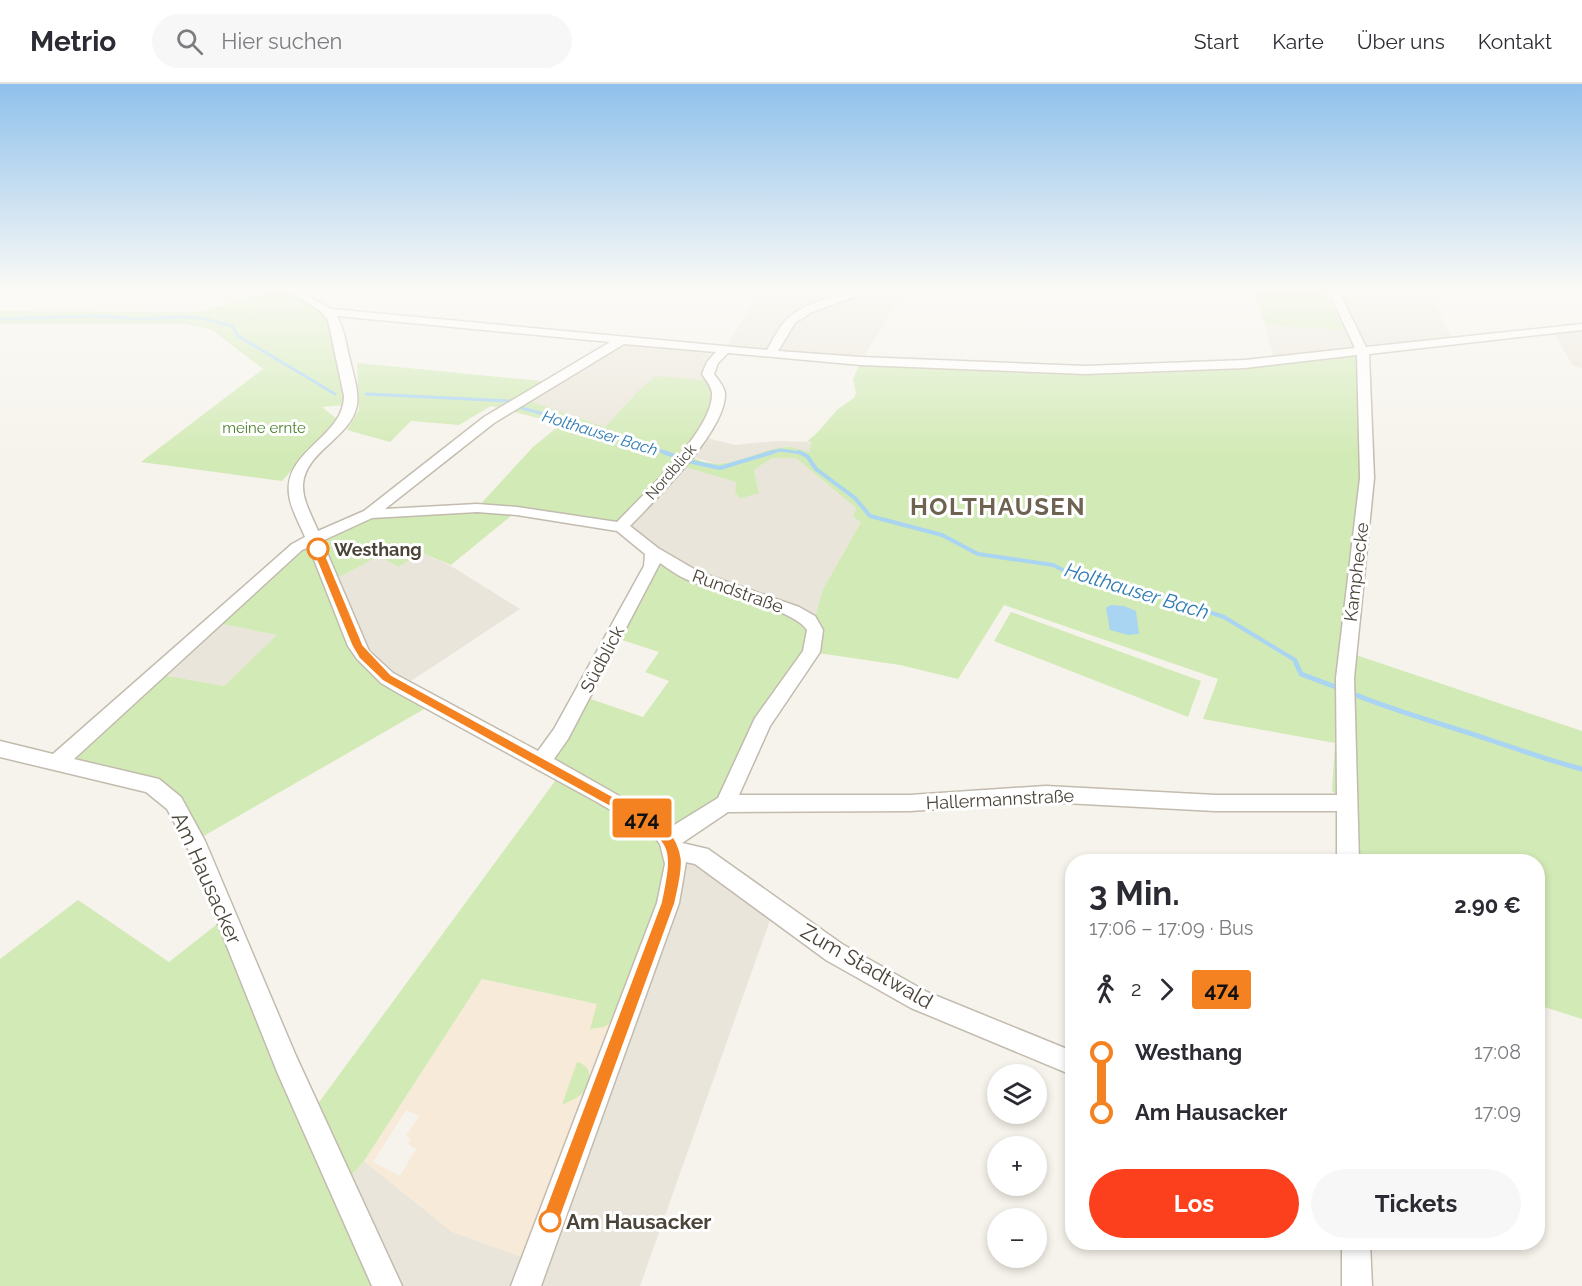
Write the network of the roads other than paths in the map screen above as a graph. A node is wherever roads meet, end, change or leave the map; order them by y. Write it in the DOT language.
graph roads {
  1 [pos="340,346"];
  2 [pos="612,346"];
  3 [pos="685,346"];
  4 [pos="775,346"];
  5 [pos="1360,346"];
  6 [pos="1415,346"];
  7 [pos="725,350"];
  8 [pos="1363,352"];
  9 [pos="770,354"];
  10 [pos="369,514"];
  11 [pos="621,527"];
  12 [pos="313,538"];
  13 [pos="653,552"];
  14 [pos="0,750"];
  15 [pos="58,761"];
  16 [pos="541,762"];
  17 [pos="1347,803"];
  18 [pos="725,804"];
  19 [pos="671,845"];
  20 [pos="1348,854"];
  21 [pos="1065,1060"];
  22 [pos="1356,1250"];
  23 [pos="387,1286"];
  24 [pos="526,1286"];
  25 [pos="1357,1286"];
  1 -- 12 [label="street"];
  2 -- 10 [label="street"];
  3 -- 7 [label="street"];
  4 -- 9 [label="street"];
  5 -- 8 [label="street, Kamphecke"];
  6 -- 8 [label="street"];
  7 -- 9 [label="street"];
  7 -- 11 [label="street, Nordblick"];
  8 -- 9 [label="street"];
  8 -- 17 [label="street, Kamphecke"];
  10 -- 11 [label="street"];
  10 -- 12 [label="street"];
  11 -- 13 [label="street, Rundstraße"];
  12 -- 15 [label="street"];
  12 -- 16 [label="street"];
  13 -- 16 [label="street, Südblick"];
  13 -- 18 [label="street, Rundstraße"];
  14 -- 15 [label="street, Am Hausacker"];
  15 -- 23 [label="street, Am Hausacker"];
  16 -- 19 [label="street"];
  17 -- 18 [label="street, Hallermannstraße"];
  17 -- 20 [label="street, Kamphecke"];
  18 -- 19 [label="street"];
  19 -- 21 [label="street, Zum Stadtwald"];
  19 -- 24 [label="street"];
  22 -- 25 [label="street"];
}
